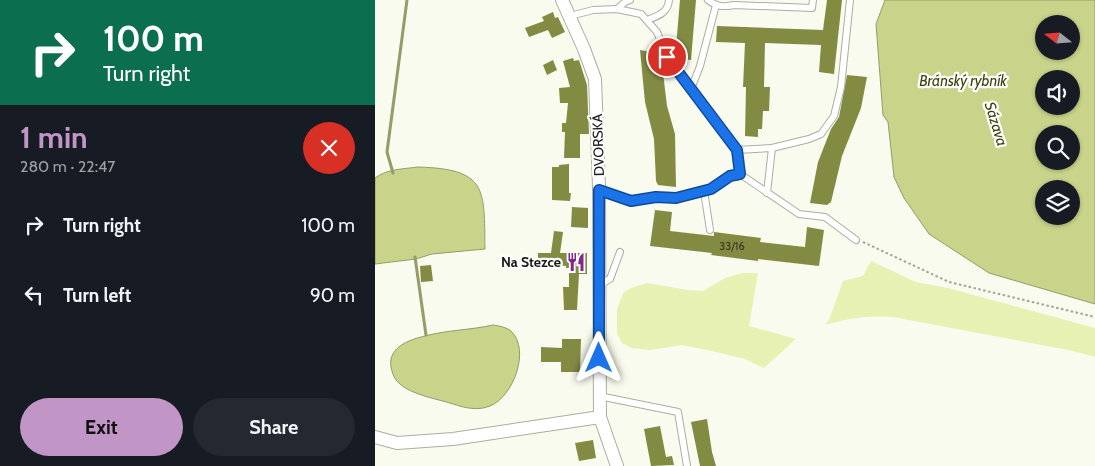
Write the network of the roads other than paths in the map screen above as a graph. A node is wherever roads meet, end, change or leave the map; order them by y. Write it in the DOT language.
graph roads {
  1 [pos="562,0"];
  2 [pos="630,0"];
  3 [pos="669,0"];
  4 [pos="708,0"];
  5 [pos="813,0"];
  6 [pos="850,0"];
  7 [pos="716,5"];
  8 [pos="617,9"];
  9 [pos="570,16"];
  10 [pos="647,20"];
  11 [pos="691,89"];
  12 [pos="772,148"];
  13 [pos="737,150"];
  14 [pos="740,174"];
  15 [pos="599,190"];
  16 [pos="704,191"];
  17 [pos="767,193"];
  18 [pos="710,230"];
  19 [pos="857,240"];
  20 [pos="620,252"];
  21 [pos="599,285"];
  22 [pos="599,396"];
  23 [pos="600,417"];
  24 [pos="375,438"];
  25 [pos="617,466"];
  26 [pos="687,466"];
  1 -- 9 [label="street, DVORSKÁ"];
  2 -- 8 [label="lane"];
  3 -- 10 [label="lane"];
  4 -- 7 [label="lane"];
  5 -- 7 [label="lane"];
  6 -- 12 [label="lane"];
  7 -- 11 [label="lane"];
  8 -- 9 [label="lane"];
  8 -- 10 [label="lane"];
  9 -- 15 [label="street, DVORSKÁ"];
  10 -- 11 [label="lane"];
  11 -- 13 [label="lane"];
  12 -- 13 [label="lane"];
  12 -- 17 [label="lane"];
  13 -- 14 [label="lane"];
  14 -- 16 [label="lane"];
  14 -- 17 [label="lane"];
  15 -- 16 [label="lane"];
  15 -- 21 [label="street, DVORSKÁ"];
  16 -- 18 [label="lane"];
  17 -- 19 [label="lane"];
  20 -- 21 [label="lane"];
  21 -- 22 [label="street, DVORSKÁ"];
  22 -- 23 [label="street, DVORSKÁ"];
  22 -- 26 [label="lane"];
  23 -- 24 [label="street"];
  23 -- 25 [label="street, DVORSKÁ"];
}
